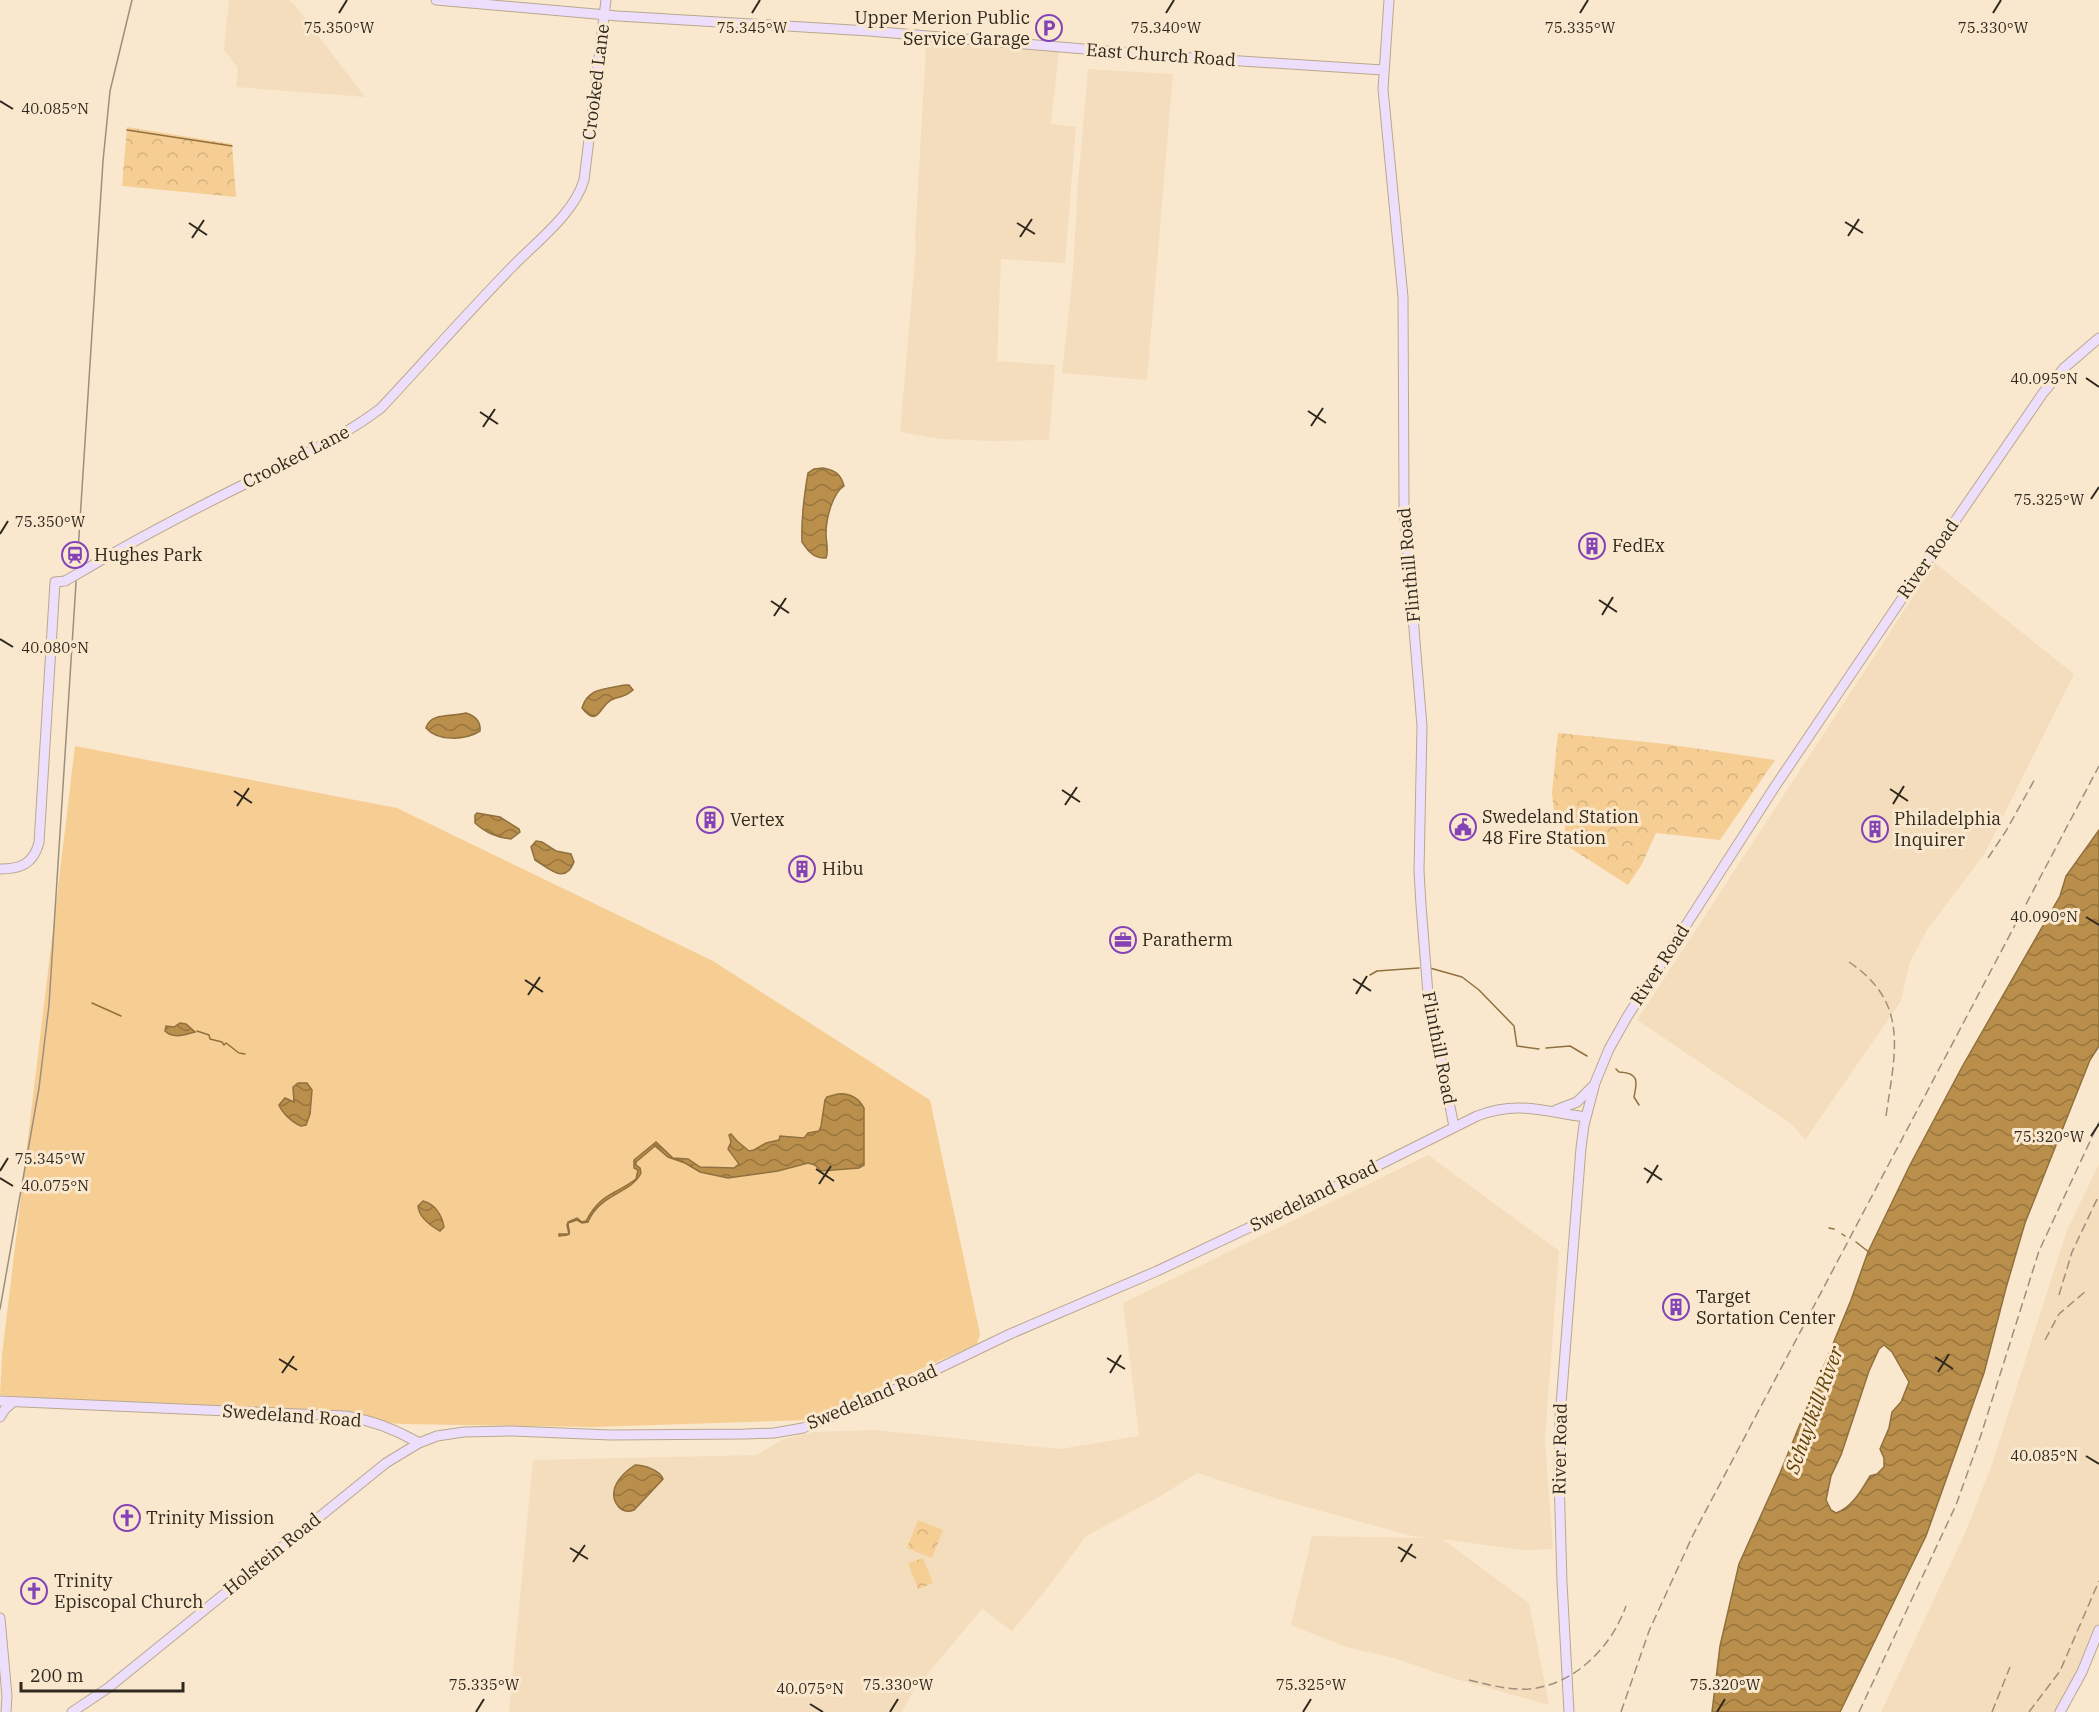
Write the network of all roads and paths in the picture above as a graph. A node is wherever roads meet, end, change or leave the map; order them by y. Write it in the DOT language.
graph roads {
  1 [pos="436,0"];
  2 [pos="606,0"];
  3 [pos="1389,0"];
  4 [pos="605,14"];
  5 [pos="1383,70"];
  6 [pos="2099,338"];
  7 [pos="0,869"];
  8 [pos="1595,1083"];
  9 [pos="1553,1110"];
  10 [pos="1586,1117"];
  11 [pos="1454,1127"];
  12 [pos="0,1401"];
  13 [pos="13,1402"];
  14 [pos="0,1416"];
  15 [pos="419,1443"];
  16 [pos="0,1618"];
  17 [pos="2099,1630"];
  18 [pos="6,1712"];
  19 [pos="72,1712"];
  20 [pos="1569,1712"];
  21 [pos="2060,1712"];
  1 -- 4 [label="main road, East Church Road"];
  2 -- 4 [label="main road, Crooked Lane"];
  3 -- 5 [label="main road, Flinthill Road"];
  4 -- 5 [label="main road, East Church Road"];
  4 -- 7 [label="main road, Crooked Lane, bridge"];
  5 -- 11 [label="main road, Flinthill Road"];
  6 -- 8 [label="main road, River Road"];
  8 -- 9 [label="main road"];
  8 -- 10 [label="main road, River Road"];
  9 -- 10 [label="main road, Swedeland Road"];
  9 -- 11 [label="main road, Swedeland Road"];
  10 -- 20 [label="main road, River Road"];
  11 -- 15 [label="main road, Swedeland Road"];
  12 -- 13 [label="main road, Swedeland Road"];
  13 -- 14 [label="main road"];
  13 -- 15 [label="main road, Swedeland Road"];
  15 -- 19 [label="main road, Holstein Road"];
  16 -- 18 [label="main road"];
  17 -- 21 [label="main road"];
}
